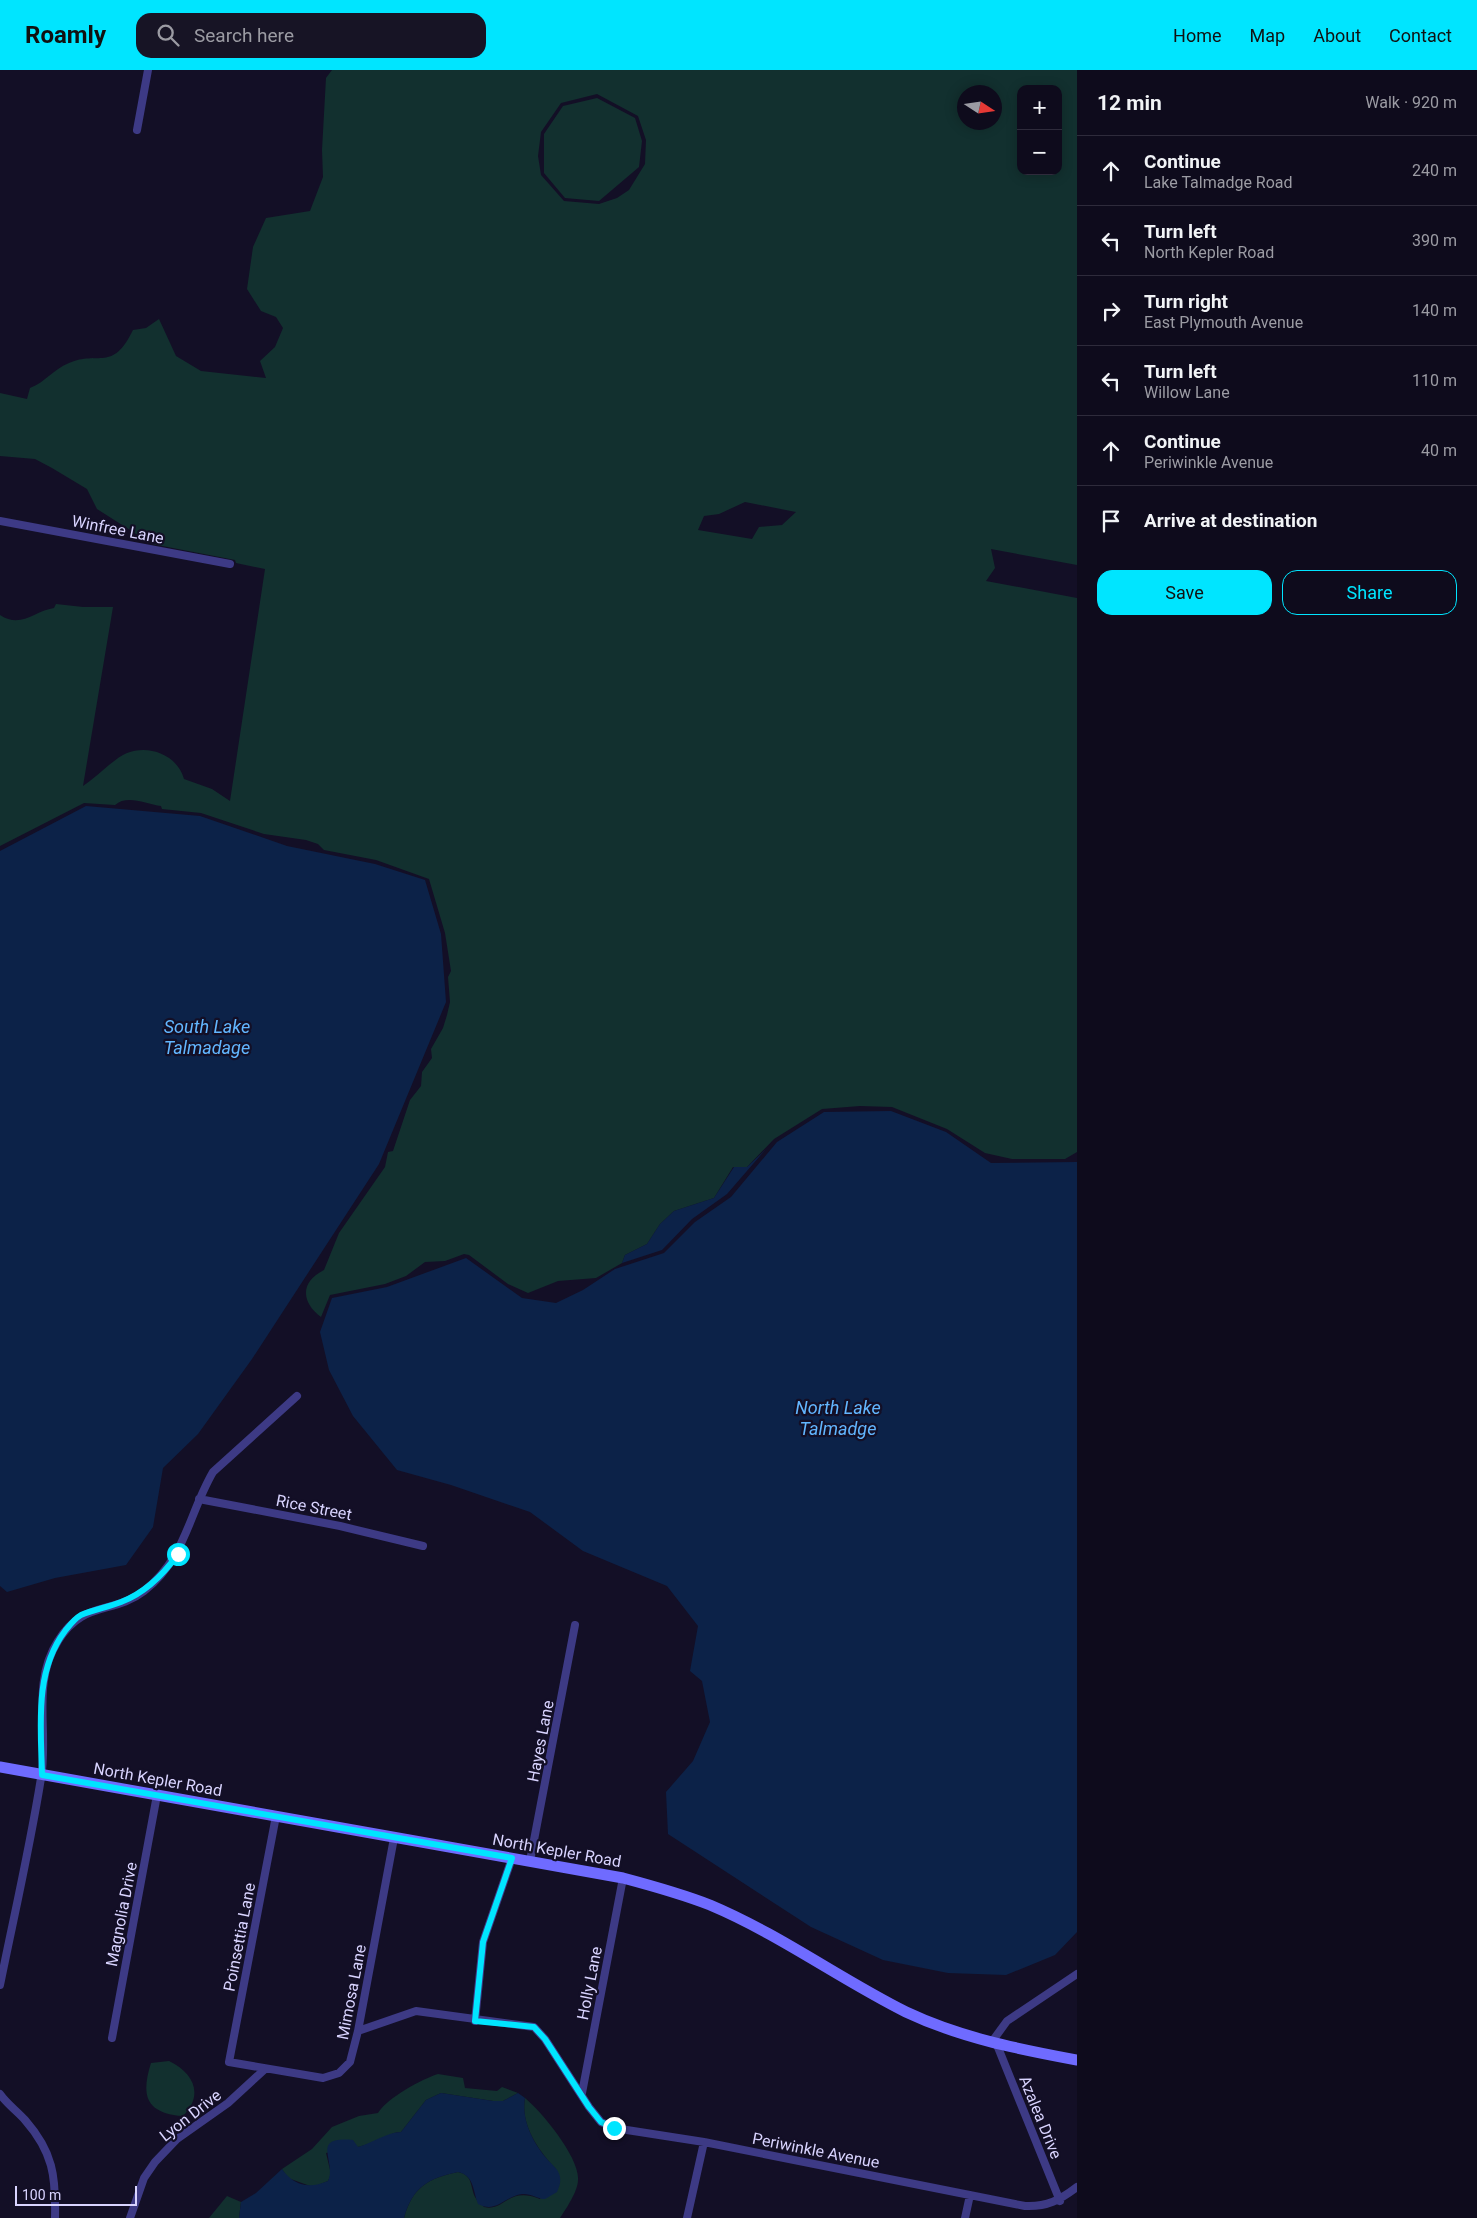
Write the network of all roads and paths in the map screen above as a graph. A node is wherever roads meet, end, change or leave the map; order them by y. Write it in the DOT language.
graph roads {
  1 [pos="148,70"];
  2 [pos="137,130"];
  3 [pos="0,520"];
  4 [pos="230,564"];
  5 [pos="297,1396"];
  6 [pos="199,1500"];
  7 [pos="423,1546"];
  8 [pos="575,1625"];
  9 [pos="0,1767"];
  10 [pos="42,1775"];
  11 [pos="157,1795"];
  12 [pos="276,1816"];
  13 [pos="394,1838"];
  14 [pos="512,1858"];
  15 [pos="530,1861"];
  16 [pos="623,1878"];
  17 [pos="1077,1974"];
  18 [pos="0,1985"];
  19 [pos="475,2021"];
  20 [pos="358,2030"];
  21 [pos="112,2038"];
  22 [pos="994,2044"];
  23 [pos="1077,2060"];
  24 [pos="229,2062"];
  25 [pos="265,2069"];
  26 [pos="582,2093"];
  27 [pos="0,2094"];
  28 [pos="704,2142"];
  29 [pos="1077,2187"];
  30 [pos="970,2195"];
  31 [pos="1060,2200"];
  32 [pos="56,2218"];
  33 [pos="130,2218"];
  34 [pos="689,2218"];
  35 [pos="965,2218"];
  1 -- 2 [label="street"];
  3 -- 4 [label="street, Winfree Lane"];
  5 -- 6 [label="street"];
  6 -- 7 [label="street, Rice Street"];
  6 -- 10 [label="street"];
  8 -- 15 [label="street, Hayes Lane"];
  9 -- 10 [label="main road, North Kepler Road"];
  10 -- 11 [label="main road, North Kepler Road"];
  10 -- 18 [label="street"];
  11 -- 12 [label="main road, North Kepler Road"];
  11 -- 21 [label="street, Magnolia Drive"];
  12 -- 13 [label="main road, North Kepler Road"];
  12 -- 24 [label="street, Poinsettia Lane"];
  13 -- 14 [label="main road, North Kepler Road"];
  13 -- 20 [label="street, Mimosa Lane"];
  14 -- 15 [label="main road, North Kepler Road"];
  14 -- 19 [label="street"];
  15 -- 16 [label="main road, North Kepler Road"];
  16 -- 22 [label="main road, North Kepler Road"];
  16 -- 26 [label="street, Holly Lane"];
  17 -- 22 [label="street"];
  19 -- 20 [label="street, Periwinkle Avenue"];
  19 -- 26 [label="street, Periwinkle Avenue"];
  20 -- 25 [label="street, Mimosa Lane"];
  22 -- 23 [label="main road, North Kepler Road"];
  22 -- 31 [label="street, Azalea Drive"];
  24 -- 25 [label="street, Mimosa Lane"];
  25 -- 33 [label="street, Lyon Drive"];
  26 -- 28 [label="street, Periwinkle Avenue"];
  27 -- 32 [label="street"];
  28 -- 30 [label="street, Periwinkle Avenue"];
  28 -- 34 [label="street"];
  29 -- 31 [label="street"];
  30 -- 31 [label="street, Periwinkle Avenue"];
  30 -- 35 [label="street"];
}
